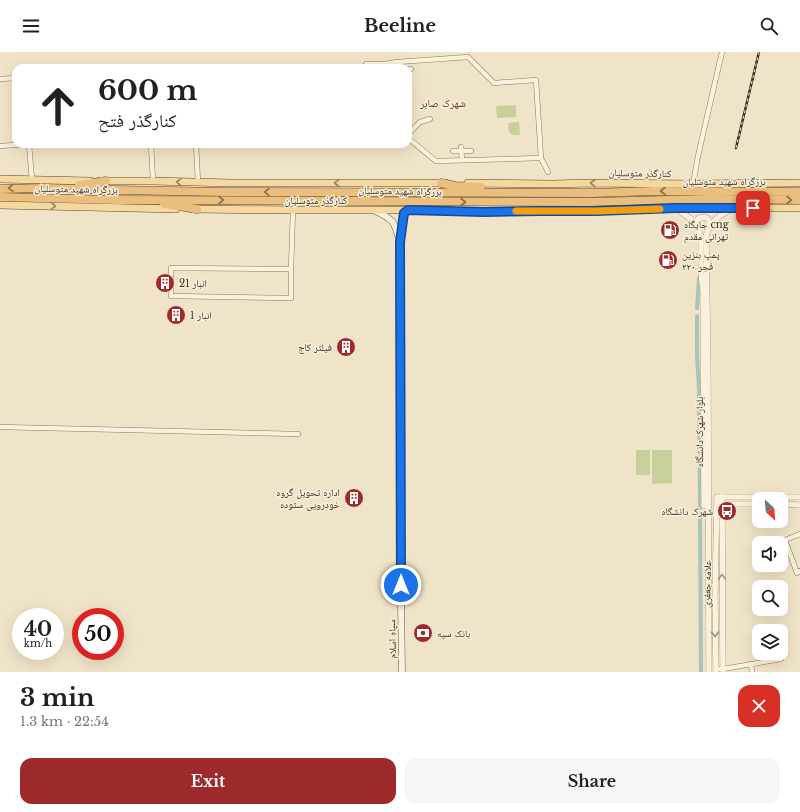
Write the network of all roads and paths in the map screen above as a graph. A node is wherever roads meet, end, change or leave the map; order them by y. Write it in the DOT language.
graph roads {
  1 [pos="722,52"];
  2 [pos="366,64"];
  3 [pos="384,64"];
  4 [pos="12,78"];
  5 [pos="0,79"];
  6 [pos="430,119"];
  7 [pos="412,130"];
  8 [pos="412,141"];
  9 [pos="12,145"];
  10 [pos="0,146"];
  11 [pos="29,148"];
  12 [pos="151,148"];
  13 [pos="196,148"];
  14 [pos="461,149"];
  15 [pos="471,151"];
  16 [pos="453,152"];
  17 [pos="541,158"];
  18 [pos="462,160"];
  19 [pos="548,172"];
  20 [pos="0,178"];
  21 [pos="32,180"];
  22 [pos="106,181"];
  23 [pos="153,181"];
  24 [pos="198,182"];
  25 [pos="441,182"];
  26 [pos="800,183"];
  27 [pos="693,184"];
  28 [pos="0,188"];
  29 [pos="44,188"];
  30 [pos="800,192"];
  31 [pos="530,193"];
  32 [pos="0,197"];
  33 [pos="115,200"];
  34 [pos="800,200"];
  35 [pos="0,205"];
  36 [pos="675,208"];
  37 [pos="737,208"];
  38 [pos="800,208"];
  39 [pos="197,209"];
  40 [pos="293,210"];
  41 [pos="374,210"];
  42 [pos="408,210"];
  43 [pos="696,225"];
  44 [pos="709,227"];
  45 [pos="400,242"];
  46 [pos="291,269"];
  47 [pos="705,311"];
  48 [pos="0,427"];
  49 [pos="298,434"];
  50 [pos="800,497"];
  51 [pos="719,504"];
  52 [pos="752,504"];
  53 [pos="788,504"];
  54 [pos="800,505"];
  55 [pos="800,534"];
  56 [pos="800,571"];
  57 [pos="776,660"];
  58 [pos="751,664"];
  59 [pos="716,671"];
  60 [pos="723,671"];
  61 [pos="402,672"];
  62 [pos="705,672"];
  63 [pos="709,672"];
  64 [pos="752,672"];
  1 -- 27 [label="street"];
  2 -- 3 [label="street"];
  3 -- 17 [label="street"];
  4 -- 5 [label="street"];
  6 -- 7 [label="street"];
  8 -- 18 [label="street"];
  9 -- 10 [label="street"];
  11 -- 21 [label="street"];
  12 -- 23 [label="street"];
  13 -- 24 [label="street"];
  14 -- 15 [label="street"];
  14 -- 16 [label="street"];
  14 -- 18 [label="street"];
  17 -- 18 [label="street"];
  17 -- 19 [label="street"];
  20 -- 21 [label="main road, کنارگذر متوسلیان"];
  21 -- 22 [label="main road, کنارگذر متوسلیان"];
  22 -- 23 [label="main road, کنارگذر متوسلیان"];
  22 -- 29 [label="highway"];
  24 -- 23 [label="main road, کنارگذر متوسلیان, one-way"];
  25 -- 24 [label="main road, کنارگذر متوسلیان, one-way"];
  27 -- 25 [label="main road, کنارگذر متوسلیان, one-way"];
  25 -- 31 [label="highway"];
  26 -- 27 [label="main road, کنارگذر متوسلیان"];
  29 -- 28 [label="highway, بزرگراه شهید متوسلیان, one-way"];
  31 -- 29 [label="highway, بزرگراه شهید متوسلیان, one-way"];
  30 -- 31 [label="highway, بزرگراه شهید متوسلیان, one-way"];
  32 -- 33 [label="highway, بزرگراه شهید متوسلیان"];
  33 -- 34 [label="highway, بزرگراه شهید متوسلیان, one-way"];
  33 -- 39 [label="highway"];
  35 -- 39 [label="main road, کنارگذر متوسلیان, one-way"];
  36 -- 37 [label="main road, کنارگذر متوسلیان"];
  36 -- 42 [label="main road, کنارگذر متوسلیان"];
  36 -- 43 [label="street"];
  37 -- 38 [label="main road, کنارگذر متوسلیان"];
  37 -- 44 [label="street"];
  39 -- 40 [label="main road, کنارگذر متوسلیان"];
  40 -- 41 [label="main road, کنارگذر متوسلیان"];
  40 -- 46 [label="street"];
  41 -- 42 [label="main road, کنارگذر متوسلیان"];
  41 -- 45 [label="main road, سپاه اسلام"];
  42 -- 45 [label="main road"];
  43 -- 44 [label="street"];
  43 -- 47 [label="street, بلوار شهرک دانشگاه"];
  44 -- 47 [label="street, بلوار شهرک دانشگاه"];
  45 -- 61 [label="main road, سپاه اسلام"];
  46 -- 46 [label="street"];
  47 -- 62 [label="street, بلوار شهرک دانشگاه"];
  47 -- 63 [label="street, بلوار شهرک دانشگاه"];
  48 -- 49 [label="street"];
  50 -- 51 [label="street, علامه جعفری"];
  51 -- 52 [label="street"];
  51 -- 59 [label="street, علامه جعفری, one-way"];
  60 -- 51 [label="street, علامه جعفری, one-way"];
  53 -- 54 [label="street"];
  55 -- 56 [label="street"];
  57 -- 58 [label="street"];
  58 -- 60 [label="street"];
  58 -- 64 [label="street"];
  59 -- 60 [label="street"];
}
